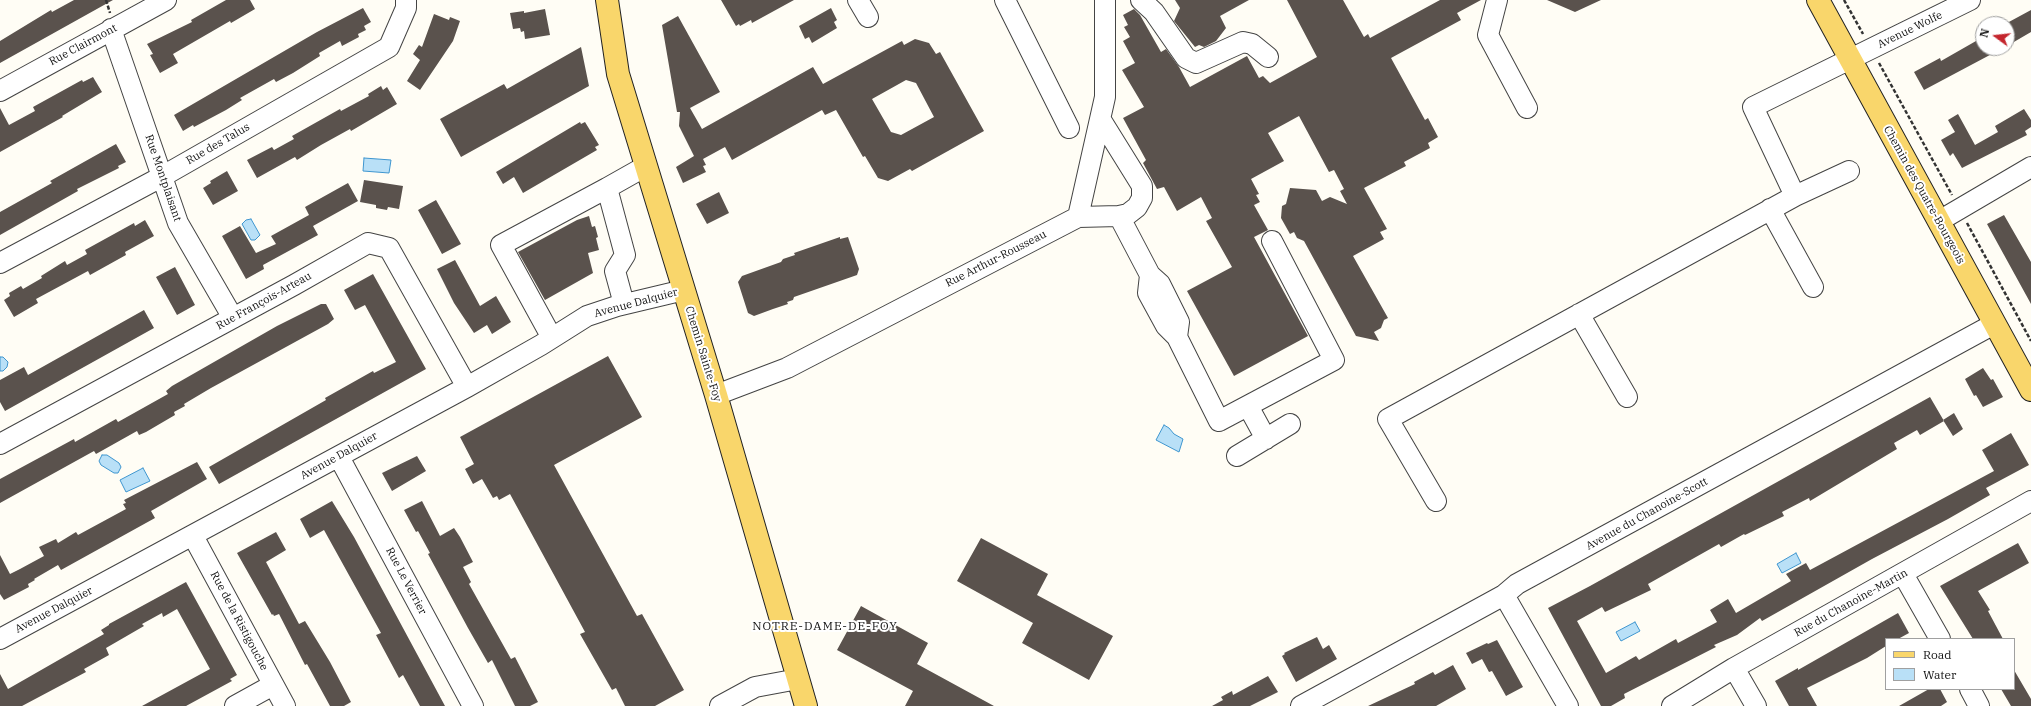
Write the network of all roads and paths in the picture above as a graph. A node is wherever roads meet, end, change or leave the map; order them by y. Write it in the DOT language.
graph roads {
  1 [pos="166,0"];
  2 [pos="406,0"];
  3 [pos="607,0"];
  4 [pos="1005,0"];
  5 [pos="1106,0"];
  6 [pos="1141,0"];
  7 [pos="1497,0"];
  8 [pos="1818,0"];
  9 [pos="1844,0"];
  10 [pos="1970,0"];
  11 [pos="111,29"];
  12 [pos="1860,30"];
  13 [pos="1268,57"];
  14 [pos="1850,59"];
  15 [pos="1884,70"];
  16 [pos="0,91"];
  17 [pos="1527,108"];
  18 [pos="1101,120"];
  19 [pos="1069,128"];
  20 [pos="646,166"];
  21 [pos="2031,167"];
  22 [pos="1849,171"];
  23 [pos="163,176"];
  24 [pos="607,188"];
  25 [pos="1951,194"];
  26 [pos="1795,196"];
  27 [pos="1770,209"];
  28 [pos="1119,216"];
  29 [pos="1078,217"];
  30 [pos="1939,221"];
  31 [pos="1966,221"];
  32 [pos="1272,241"];
  33 [pos="0,263"];
  34 [pos="1813,287"];
  35 [pos="684,290"];
  36 [pos="624,304"];
  37 [pos="1579,314"];
  38 [pos="234,318"];
  39 [pos="1994,324"];
  40 [pos="552,338"];
  41 [pos="2031,341"];
  42 [pos="467,387"];
  43 [pos="2031,390"];
  44 [pos="716,395"];
  45 [pos="1627,397"];
  46 [pos="1248,406"];
  47 [pos="1290,424"];
  48 [pos="1266,439"];
  49 [pos="0,444"];
  50 [pos="1237,456"];
  51 [pos="339,457"];
  52 [pos="1436,501"];
  53 [pos="2031,501"];
  54 [pos="193,536"];
  55 [pos="1902,574"];
  56 [pos="1504,594"];
  57 [pos="1939,638"];
  58 [pos="0,639"];
  59 [pos="1734,668"];
  60 [pos="798,679"];
  61 [pos="273,685"];
  62 [pos="1971,690"];
  63 [pos="235,706"];
  64 [pos="285,706"];
  65 [pos="473,706"];
  66 [pos="720,706"];
  67 [pos="806,706"];
  68 [pos="1301,706"];
  69 [pos="1568,706"];
  70 [pos="1672,706"];
  71 [pos="1756,706"];
  72 [pos="1979,706"];
  1 -- 11 [label="street, Rue Clairmont"];
  2 -- 23 [label="street, Rue des Talus"];
  3 -- 20 [label="main road, Chemin Sainte-Foy"];
  4 -- 19 [label="street"];
  5 -- 18 [label="street"];
  6 -- 13 [label="street"];
  7 -- 17 [label="street"];
  8 -- 14 [label="main road, Chemin des Quatre-Bourgeois"];
  9 -- 12 [label="path"];
  10 -- 14 [label="street, Avenue Wolfe"];
  11 -- 16 [label="street, Rue Clairmont"];
  11 -- 23 [label="street, Rue Montplaisant"];
  14 -- 26 [label="street, Avenue Wolfe"];
  14 -- 30 [label="main road, Chemin des Quatre-Bourgeois"];
  15 -- 25 [label="path"];
  18 -- 28 [label="street"];
  18 -- 29 [label="street"];
  20 -- 24 [label="street"];
  20 -- 35 [label="main road, Chemin Sainte-Foy"];
  21 -- 30 [label="street"];
  22 -- 26 [label="street"];
  23 -- 33 [label="street, Rue des Talus"];
  23 -- 38 [label="street, Rue Montplaisant"];
  24 -- 36 [label="street"];
  24 -- 40 [label="street"];
  26 -- 27 [label="street"];
  27 -- 34 [label="street"];
  27 -- 37 [label="street"];
  28 -- 29 [label="street"];
  28 -- 46 [label="street"];
  29 -- 44 [label="street, Rue Arthur-Rousseau"];
  30 -- 39 [label="main road, Chemin des Quatre-Bourgeois"];
  31 -- 41 [label="path"];
  32 -- 46 [label="street"];
  35 -- 36 [label="street, Avenue Dalquier"];
  35 -- 44 [label="main road, Chemin Sainte-Foy"];
  36 -- 40 [label="street, Avenue Dalquier"];
  37 -- 45 [label="street"];
  37 -- 52 [label="street"];
  38 -- 42 [label="street, Rue François-Arteau"];
  38 -- 49 [label="street, Rue François-Arteau"];
  39 -- 43 [label="main road, Chemin des Quatre-Bourgeois"];
  39 -- 56 [label="street, Avenue du Chanoine-Scott"];
  40 -- 42 [label="street, Avenue Dalquier"];
  42 -- 51 [label="street, Avenue Dalquier"];
  44 -- 60 [label="main road, Chemin Sainte-Foy"];
  46 -- 48 [label="street"];
  47 -- 48 [label="street"];
  48 -- 50 [label="street"];
  51 -- 54 [label="street, Avenue Dalquier"];
  51 -- 65 [label="street, Rue Le Verrier"];
  53 -- 55 [label="street, Rue du Chanoine-Martin"];
  54 -- 58 [label="street, Avenue Dalquier"];
  54 -- 61 [label="street, Rue de la Ristigouche"];
  55 -- 57 [label="street"];
  55 -- 59 [label="street, Rue du Chanoine-Martin"];
  56 -- 68 [label="street, Avenue du Chanoine-Scott"];
  56 -- 69 [label="street"];
  59 -- 70 [label="street, Rue du Chanoine-Martin"];
  59 -- 71 [label="street"];
  60 -- 66 [label="street"];
  60 -- 67 [label="main road, Chemin Sainte-Foy"];
  61 -- 63 [label="street"];
  61 -- 64 [label="street, Rue de la Ristigouche"];
  62 -- 72 [label="street"];
}
